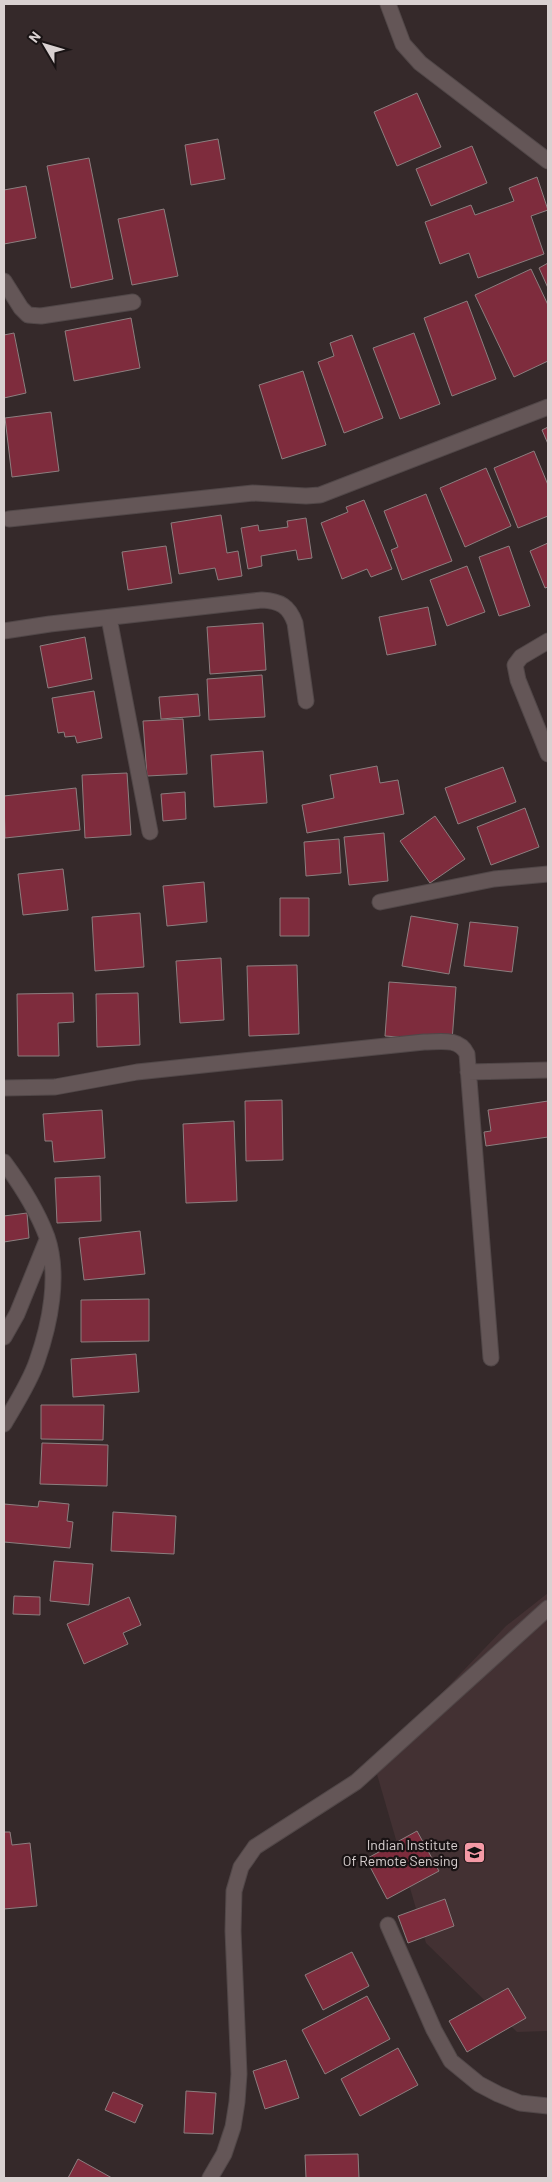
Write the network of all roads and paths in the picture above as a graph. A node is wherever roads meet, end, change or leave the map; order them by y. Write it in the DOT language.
graph roads {
  1 [pos="388,4"];
  2 [pos="548,161"];
  3 [pos="4,282"];
  4 [pos="132,302"];
  5 [pos="548,407"];
  6 [pos="9,519"];
  7 [pos="109,618"];
  8 [pos="4,631"];
  9 [pos="548,641"];
  10 [pos="306,701"];
  11 [pos="548,754"];
  12 [pos="150,832"];
  13 [pos="548,874"];
  14 [pos="380,902"];
  15 [pos="548,1070"];
  16 [pos="468,1072"];
  17 [pos="4,1088"];
  18 [pos="4,1162"];
  19 [pos="48,1240"];
  20 [pos="4,1338"];
  21 [pos="491,1358"];
  22 [pos="4,1424"];
  23 [pos="548,1608"];
  24 [pos="388,1925"];
  25 [pos="548,2106"];
  26 [pos="210,2178"];
  1 -- 2 [label="street"];
  3 -- 4 [label="street"];
  5 -- 6 [label="street"];
  7 -- 8 [label="street"];
  7 -- 10 [label="street"];
  7 -- 12 [label="street"];
  9 -- 11 [label="street"];
  13 -- 14 [label="street"];
  15 -- 16 [label="street"];
  16 -- 17 [label="street"];
  16 -- 21 [label="street"];
  18 -- 19 [label="street"];
  19 -- 20 [label="street"];
  19 -- 22 [label="street"];
  23 -- 26 [label="street"];
  24 -- 25 [label="street"];
}
